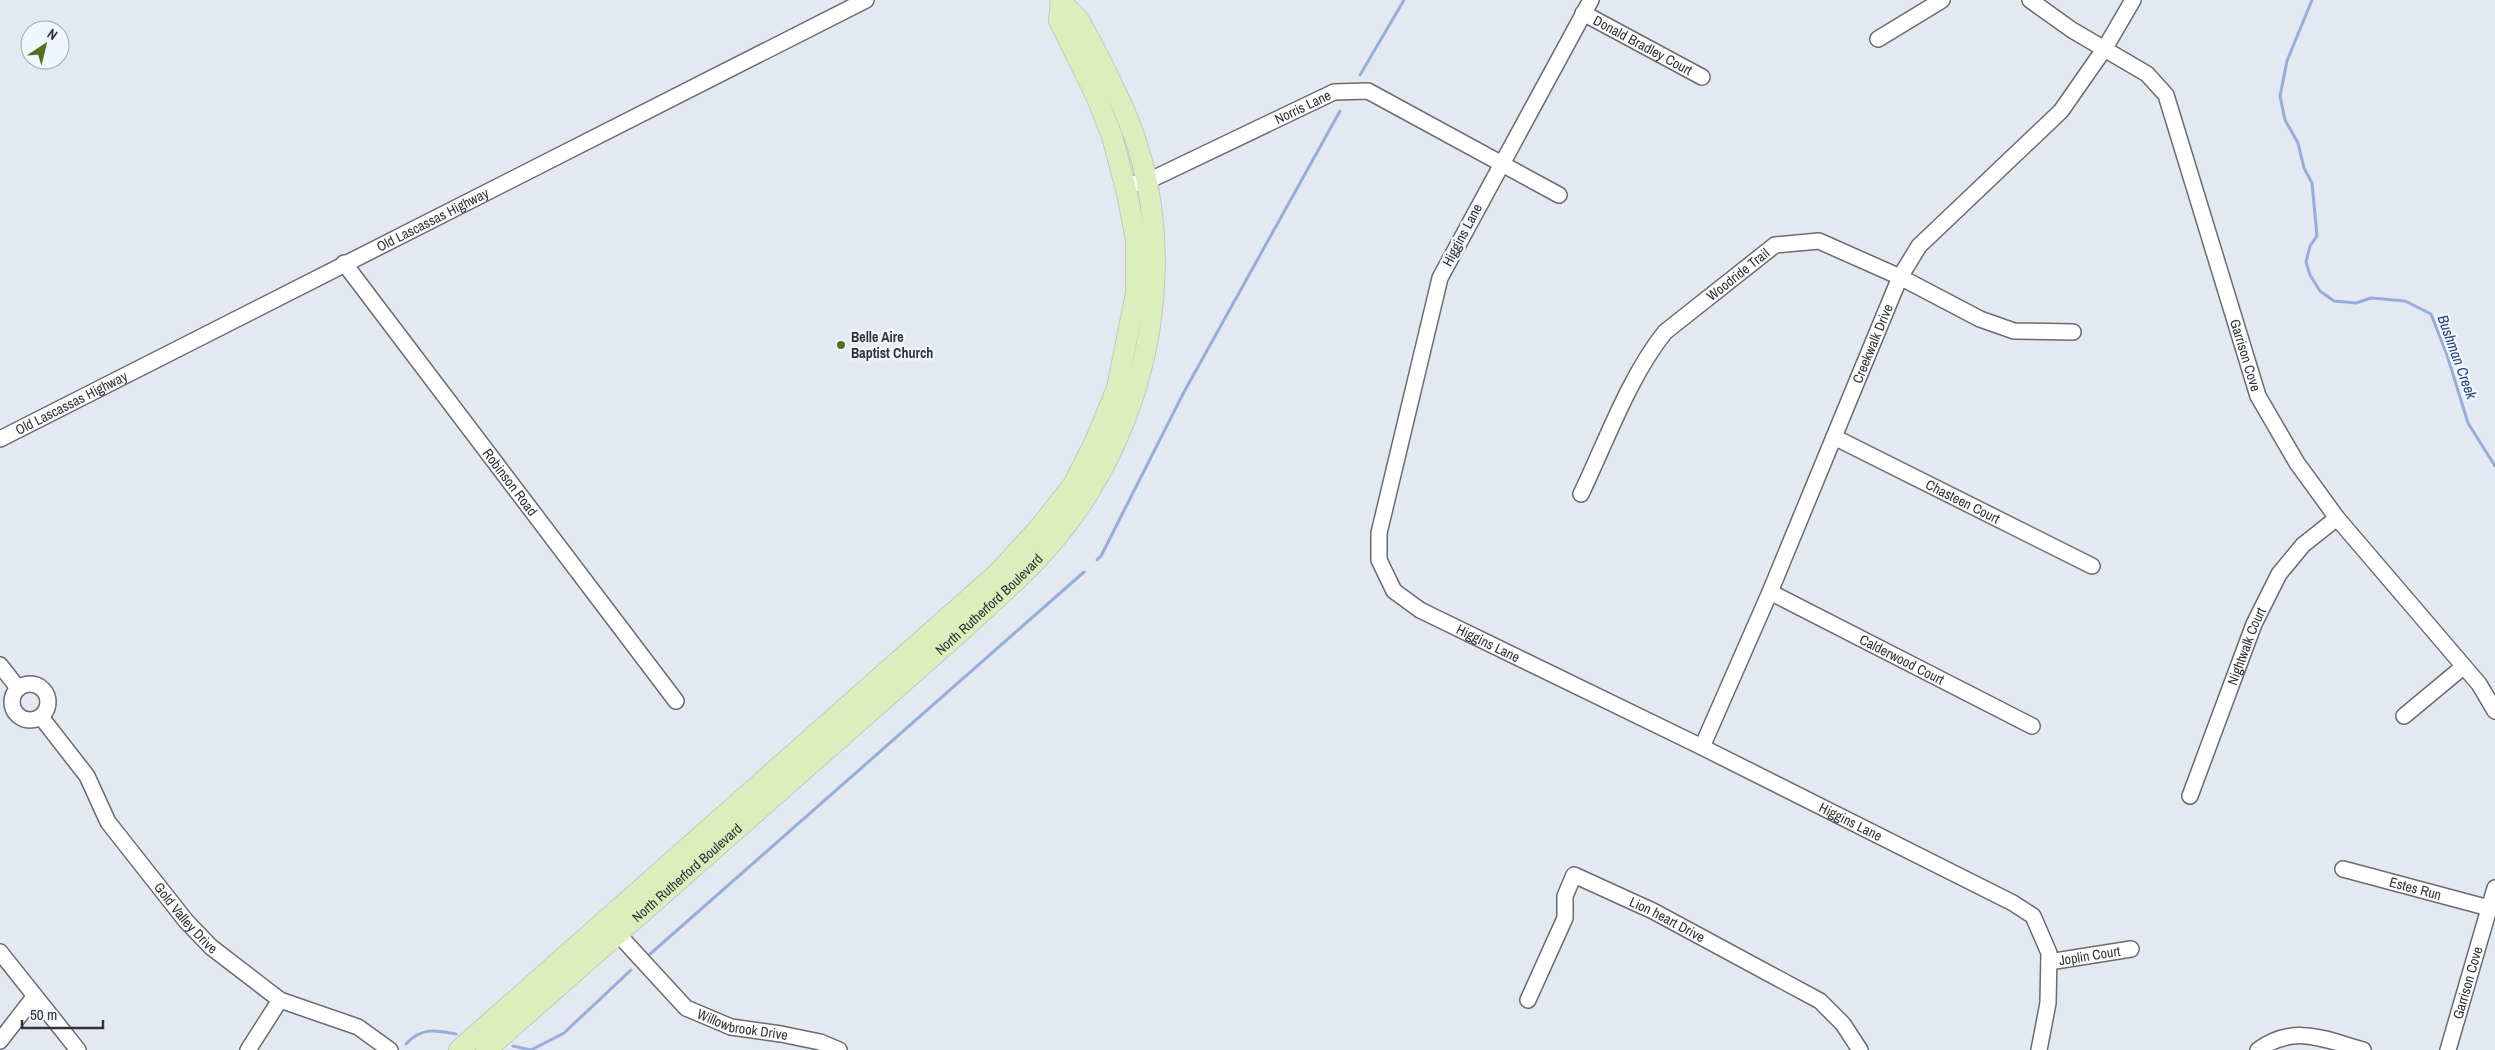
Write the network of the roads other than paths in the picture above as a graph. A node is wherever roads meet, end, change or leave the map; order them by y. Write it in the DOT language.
graph roads {
  1 [pos="866,0"];
  2 [pos="1942,0"];
  3 [pos="2030,0"];
  4 [pos="2133,0"];
  5 [pos="1061,2"];
  6 [pos="1587,7"];
  7 [pos="1878,38"];
  8 [pos="2105,48"];
  9 [pos="1702,77"];
  10 [pos="1502,163"];
  11 [pos="1146,182"];
  12 [pos="1125,185"];
  13 [pos="1558,195"];
  14 [pos="344,262"];
  15 [pos="1900,277"];
  16 [pos="2073,332"];
  17 [pos="1834,437"];
  18 [pos="0,439"];
  19 [pos="1581,494"];
  20 [pos="2337,518"];
  21 [pos="2092,566"];
  22 [pos="1770,592"];
  23 [pos="0,665"];
  24 [pos="2463,667"];
  25 [pos="18,688"];
  26 [pos="676,701"];
  27 [pos="2495,711"];
  28 [pos="2404,716"];
  29 [pos="41,717"];
  30 [pos="2032,726"];
  31 [pos="1702,747"];
  32 [pos="2190,796"];
  33 [pos="2343,870"];
  34 [pos="2495,888"];
  35 [pos="2489,908"];
  36 [pos="618,934"];
  37 [pos="2131,949"];
  38 [pos="0,952"];
  39 [pos="2049,962"];
  40 [pos="34,996"];
  41 [pos="280,1000"];
  42 [pos="1528,1000"];
  43 [pos="0,1041"];
  44 [pos="78,1050"];
  45 [pos="248,1050"];
  46 [pos="390,1050"];
  47 [pos="459,1050"];
  48 [pos="486,1050"];
  49 [pos="839,1050"];
  50 [pos="1860,1050"];
  51 [pos="2039,1050"];
  52 [pos="2258,1050"];
  53 [pos="2363,1050"];
  54 [pos="2448,1050"];
  1 -- 14 [label="street, Old Lascassas Highway"];
  2 -- 7 [label="street"];
  3 -- 8 [label="street, Garrison Cove"];
  4 -- 8 [label="street, Creekwalk Drive"];
  5 -- 11 [label="main road, North Rutherford Boulevard"];
  5 -- 12 [label="main road, North Rutherford Boulevard"];
  6 -- 9 [label="street, Donald Bradley Court"];
  6 -- 10 [label="street, Higgins Lane"];
  8 -- 15 [label="street, Creekwalk Drive"];
  8 -- 20 [label="street, Garrison Cove"];
  10 -- 11 [label="street, Norris Lane"];
  10 -- 13 [label="street, Norris Lane"];
  10 -- 31 [label="street, Higgins Lane"];
  11 -- 12 [label="street, Norris Lane"];
  11 -- 36 [label="main road, North Rutherford Boulevard"];
  12 -- 47 [label="main road, North Rutherford Boulevard"];
  14 -- 18 [label="street, Old Lascassas Highway"];
  14 -- 26 [label="street, Robinson Road"];
  15 -- 16 [label="street, Woodride Trail"];
  15 -- 17 [label="street, Creekwalk Drive"];
  15 -- 19 [label="street, Woodride Trail"];
  17 -- 21 [label="street, Chasteen Court"];
  17 -- 22 [label="street, Creekwalk Drive"];
  20 -- 24 [label="street, Garrison Cove"];
  20 -- 32 [label="street, Nightwalk Court"];
  22 -- 30 [label="street, Calderwood Court"];
  22 -- 31 [label="street, Creekwalk Drive"];
  23 -- 25 [label="street"];
  24 -- 27 [label="street, Garrison Cove"];
  24 -- 28 [label="street"];
  25 -- 29 [label="street"];
  25 -- 29 [label="street"];
  29 -- 41 [label="street, Gold Valley Drive"];
  31 -- 39 [label="street, Higgins Lane"];
  33 -- 35 [label="street, Estes Run"];
  34 -- 35 [label="street, Garrison Cove"];
  35 -- 54 [label="street, Garrison Cove"];
  36 -- 48 [label="main road, North Rutherford Boulevard"];
  36 -- 49 [label="street, Willowbrook Drive"];
  37 -- 39 [label="street, Joplin Court"];
  38 -- 40 [label="street"];
  39 -- 51 [label="street, Higgins Lane"];
  40 -- 43 [label="street"];
  40 -- 44 [label="street"];
  41 -- 45 [label="street"];
  41 -- 46 [label="street, Gold Valley Drive"];
  42 -- 50 [label="street, Lion heart Drive"];
  52 -- 53 [label="street"];
}
